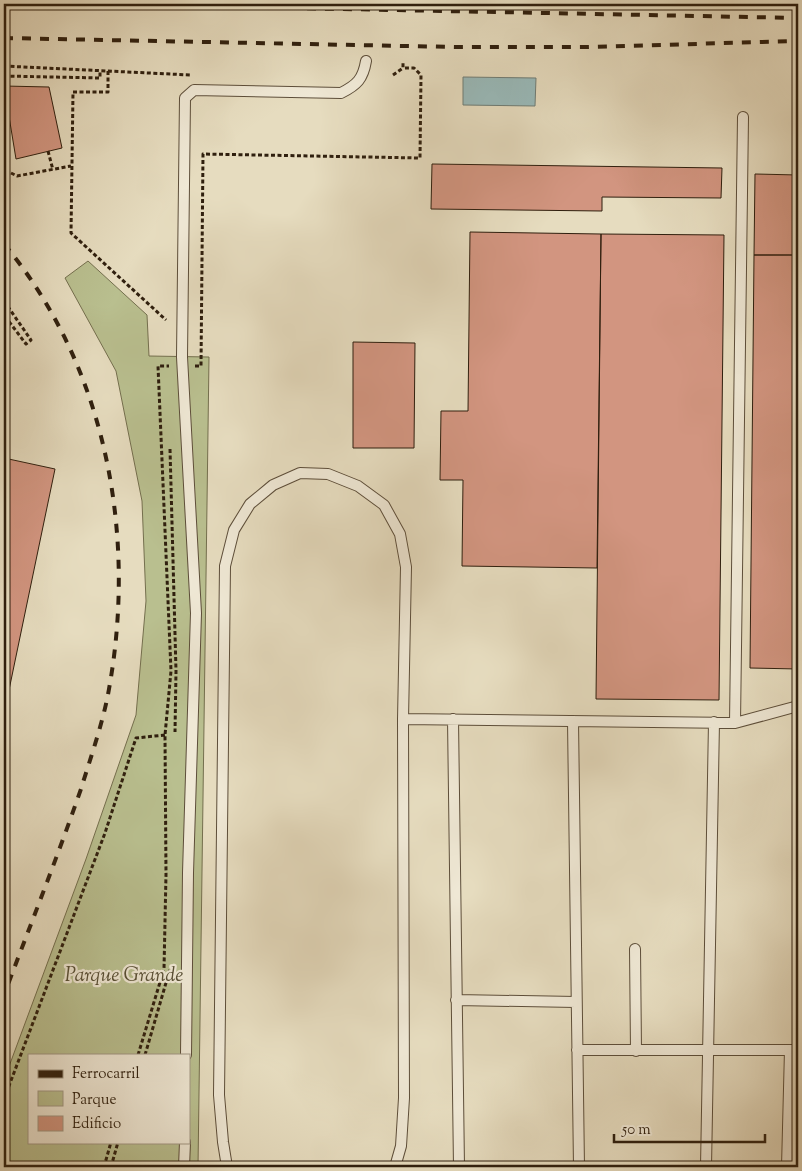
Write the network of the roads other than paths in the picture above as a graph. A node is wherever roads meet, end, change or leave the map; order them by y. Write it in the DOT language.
graph roads {
  1 [pos="366,61"];
  2 [pos="743,117"];
  3 [pos="798,706"];
  4 [pos="403,719"];
  5 [pos="453,720"];
  6 [pos="573,721"];
  7 [pos="714,722"];
  8 [pos="735,723"];
  9 [pos="635,949"];
  10 [pos="456,1000"];
  11 [pos="576,1002"];
  12 [pos="577,1050"];
  13 [pos="708,1050"];
  14 [pos="794,1050"];
  15 [pos="636,1051"];
  16 [pos="186,1054"];
  17 [pos="185,1144"];
  18 [pos="184,1167"];
  19 [pos="228,1167"];
  20 [pos="395,1167"];
  21 [pos="459,1167"];
  22 [pos="578,1167"];
  23 [pos="706,1167"];
  24 [pos="787,1167"];
  1 -- 16 [label="lane"];
  2 -- 8 [label="lane"];
  3 -- 8 [label="lane"];
  4 -- 5 [label="lane"];
  4 -- 19 [label="lane"];
  4 -- 20 [label="lane"];
  5 -- 6 [label="lane"];
  5 -- 10 [label="lane"];
  6 -- 7 [label="lane"];
  6 -- 11 [label="lane"];
  7 -- 8 [label="lane"];
  7 -- 13 [label="lane"];
  9 -- 15 [label="lane"];
  10 -- 11 [label="lane"];
  10 -- 21 [label="lane"];
  11 -- 12 [label="lane"];
  12 -- 15 [label="lane"];
  12 -- 22 [label="lane"];
  13 -- 14 [label="lane"];
  13 -- 15 [label="lane"];
  13 -- 23 [label="lane"];
  14 -- 24 [label="lane"];
  17 -- 18 [label="lane"];
}
